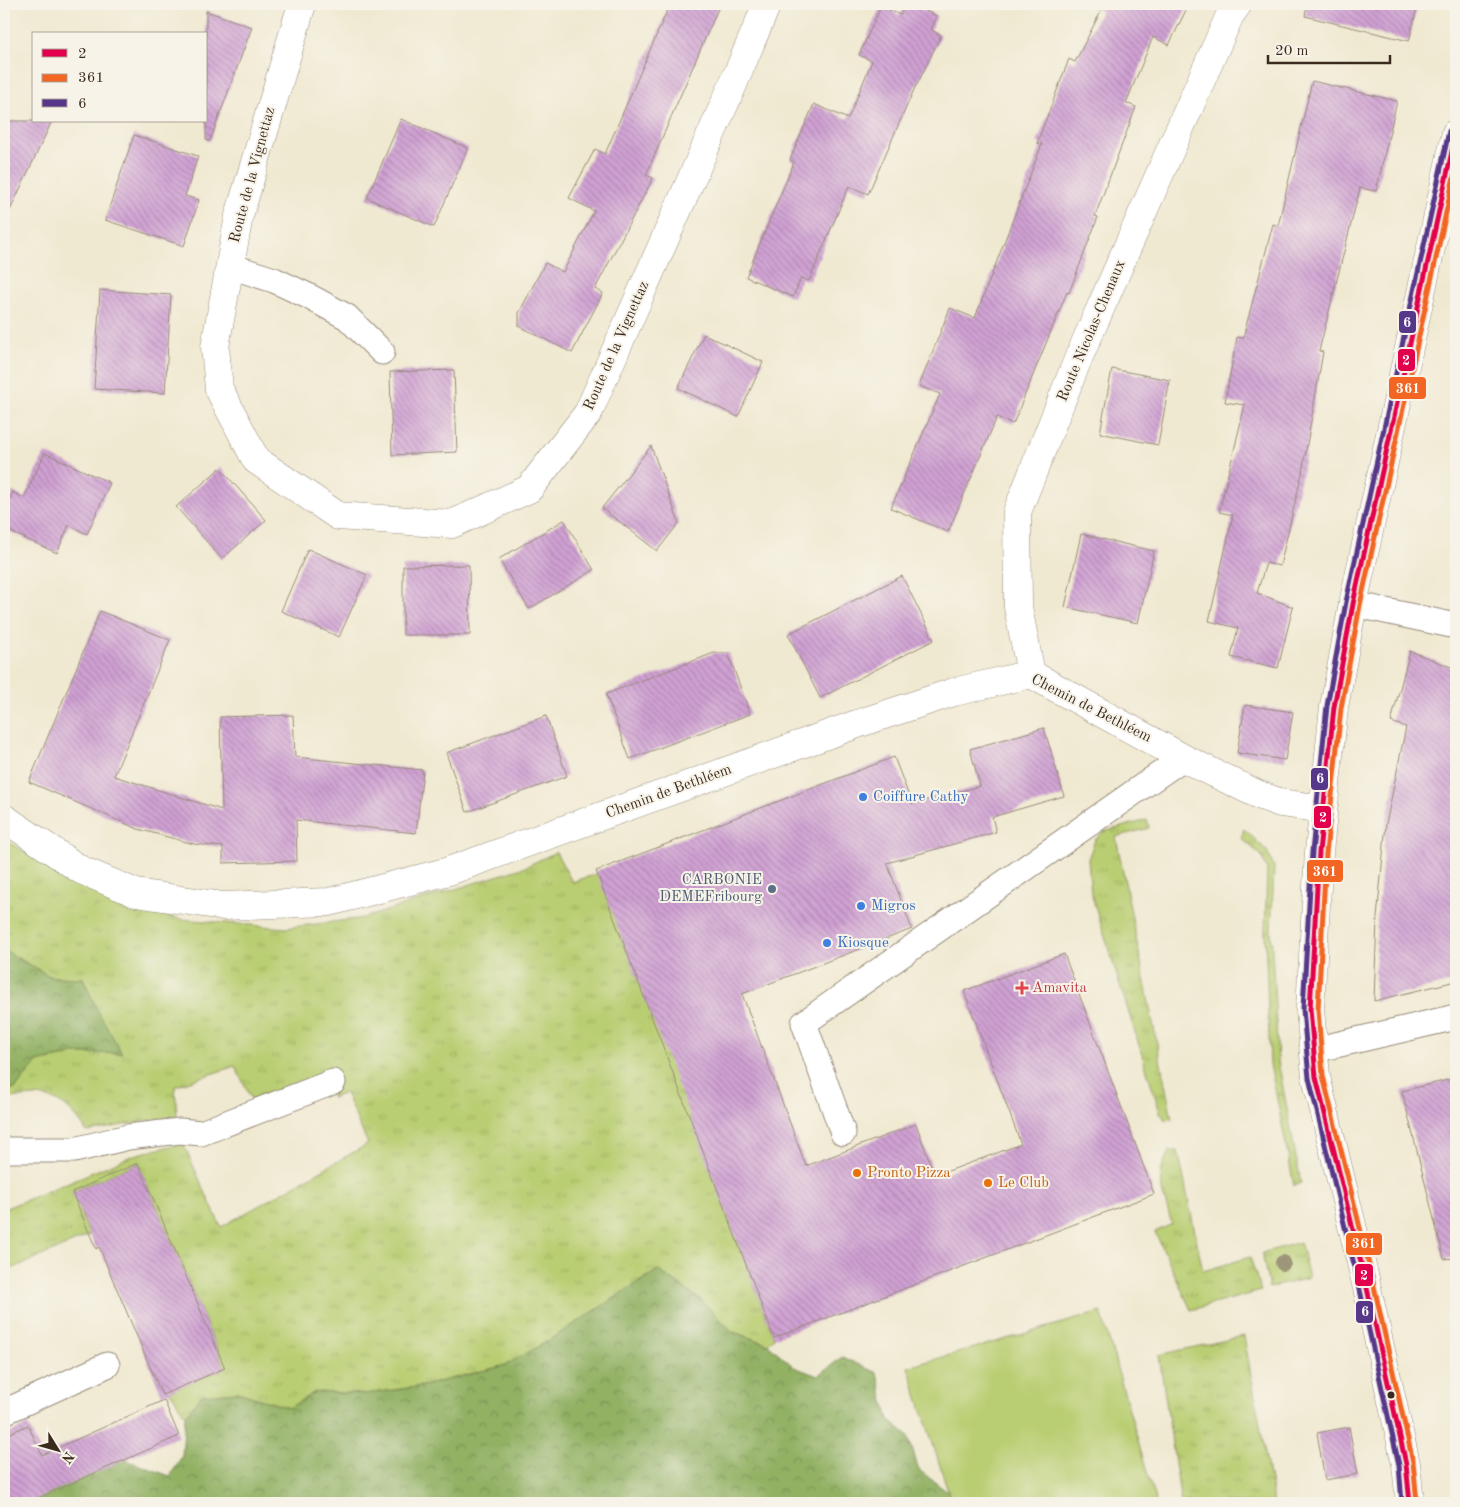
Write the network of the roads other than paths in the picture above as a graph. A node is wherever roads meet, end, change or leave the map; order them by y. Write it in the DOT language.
graph roads {
  1 [pos="302,4"];
  2 [pos="767,4"];
  3 [pos="1238,4"];
  4 [pos="1456,133"];
  5 [pos="230,266"];
  6 [pos="382,352"];
  7 [pos="1353,604"];
  8 [pos="1456,626"];
  9 [pos="1031,674"];
  10 [pos="1183,758"];
  11 [pos="1323,809"];
  12 [pos="4,818"];
  13 [pos="1456,1017"];
  14 [pos="1314,1050"];
  15 [pos="333,1082"];
  16 [pos="843,1133"];
  17 [pos="4,1150"];
  18 [pos="107,1365"];
  19 [pos="4,1412"];
  20 [pos="1410,1503"];
  1 -- 5 [label="street, Route de la Vignettaz"];
  2 -- 5 [label="street, Route de la Vignettaz"];
  3 -- 9 [label="street, Route Nicolas-Chenaux"];
  4 -- 7 [label="street"];
  5 -- 6 [label="lane"];
  7 -- 8 [label="lane"];
  7 -- 11 [label="street"];
  9 -- 10 [label="street, Chemin de Bethléem"];
  9 -- 12 [label="street, Chemin de Bethléem"];
  10 -- 11 [label="street, Chemin de Bethléem"];
  10 -- 16 [label="lane"];
  11 -- 14 [label="street"];
  13 -- 14 [label="lane"];
  14 -- 20 [label="street"];
  15 -- 17 [label="lane"];
  18 -- 19 [label="lane"];
}
